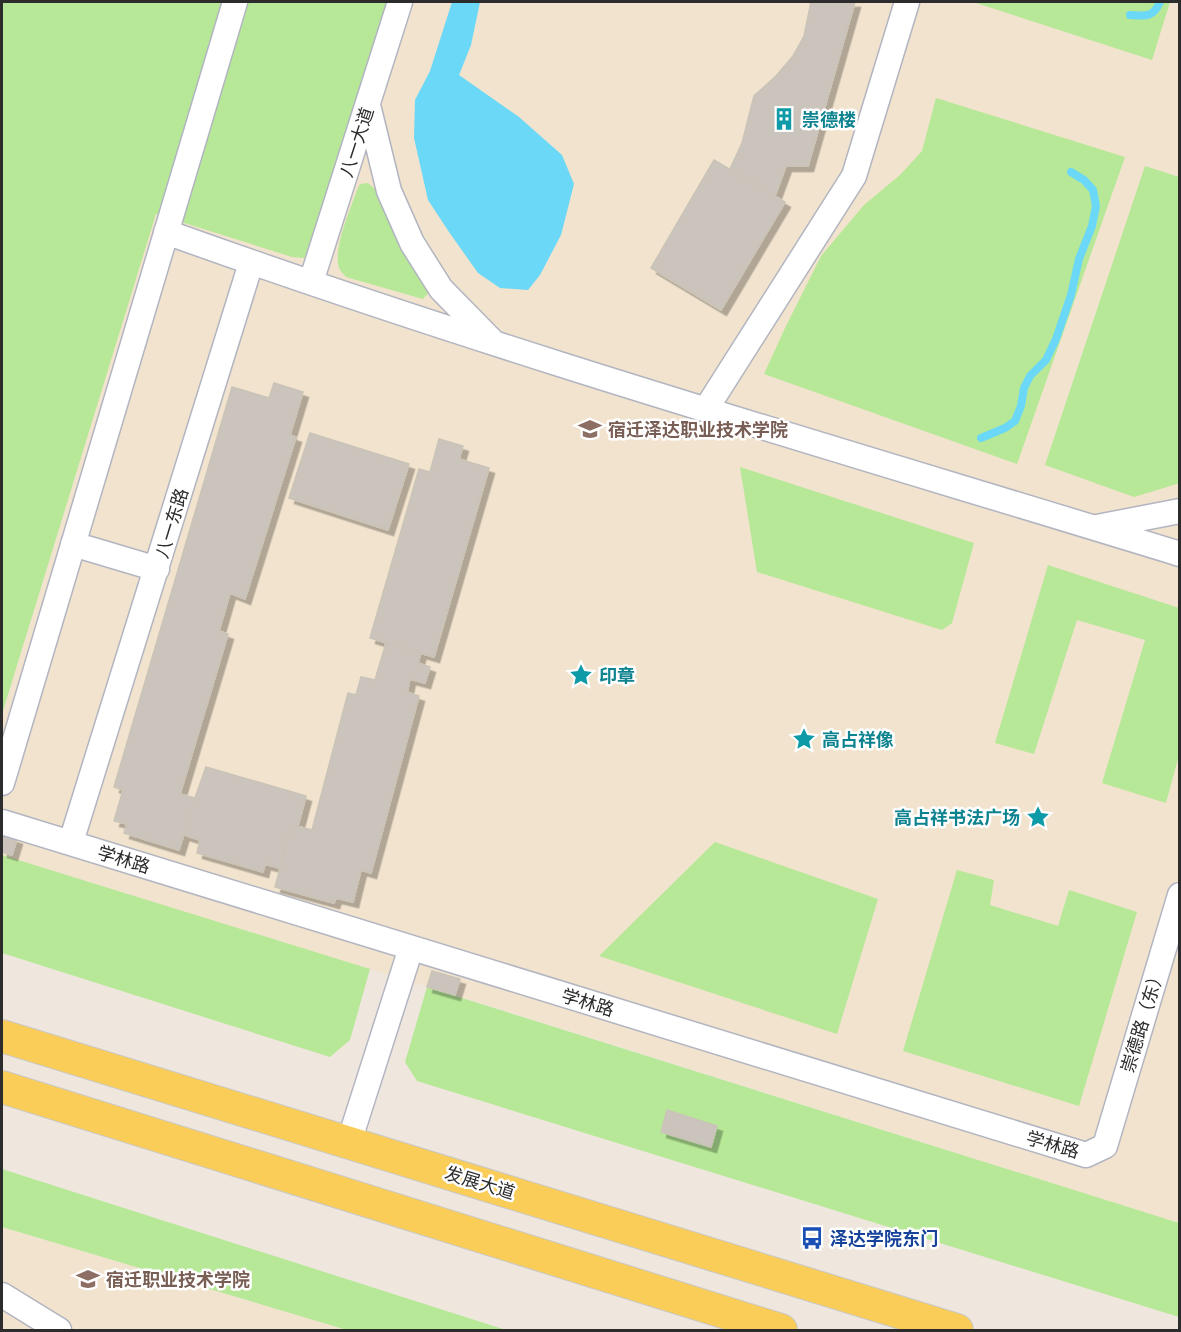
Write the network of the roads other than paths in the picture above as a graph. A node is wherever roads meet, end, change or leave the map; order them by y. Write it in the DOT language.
graph roads {
  1 [pos="235,2"];
  2 [pos="400,2"];
  3 [pos="907,2"];
  4 [pos="368,105"];
  5 [pos="166,232"];
  6 [pos="251,263"];
  7 [pos="311,282"];
  8 [pos="496,345"];
  9 [pos="706,409"];
  10 [pos="1179,511"];
  11 [pos="1094,528"];
  12 [pos="73,544"];
  13 [pos="1179,554"];
  14 [pos="157,569"];
  15 [pos="2,783"];
  16 [pos="2,822"];
  17 [pos="71,842"];
  18 [pos="1179,895"];
  19 [pos="411,948"];
  20 [pos="2,1036"];
  21 [pos="2,1088"];
  22 [pos="349,1142"];
  23 [pos="1105,1146"];
  24 [pos="2,1295"];
  25 [pos="59,1330"];
  26 [pos="781,1330"];
  27 [pos="957,1330"];
  1 -- 5 [label="lane"];
  2 -- 4 [label="lane, 八一大道"];
  3 -- 9 [label="lane"];
  4 -- 7 [label="lane, 八一大道"];
  4 -- 8 [label="lane"];
  5 -- 6 [label="lane"];
  5 -- 12 [label="lane"];
  6 -- 7 [label="lane"];
  6 -- 14 [label="lane, 八一东路"];
  7 -- 8 [label="lane"];
  8 -- 9 [label="lane"];
  9 -- 11 [label="lane"];
  10 -- 11 [label="lane"];
  11 -- 13 [label="lane"];
  12 -- 14 [label="lane"];
  12 -- 15 [label="lane"];
  14 -- 17 [label="lane, 八一东路"];
  16 -- 17 [label="lane, 学林路"];
  17 -- 19 [label="lane, 学林路"];
  18 -- 23 [label="lane, 崇德路（东）"];
  19 -- 22 [label="lane"];
  19 -- 23 [label="lane, 学林路"];
  20 -- 22 [label="main road, 发展大道"];
  21 -- 26 [label="main road"];
  22 -- 27 [label="main road, 发展大道"];
  24 -- 25 [label="lane"];
}
